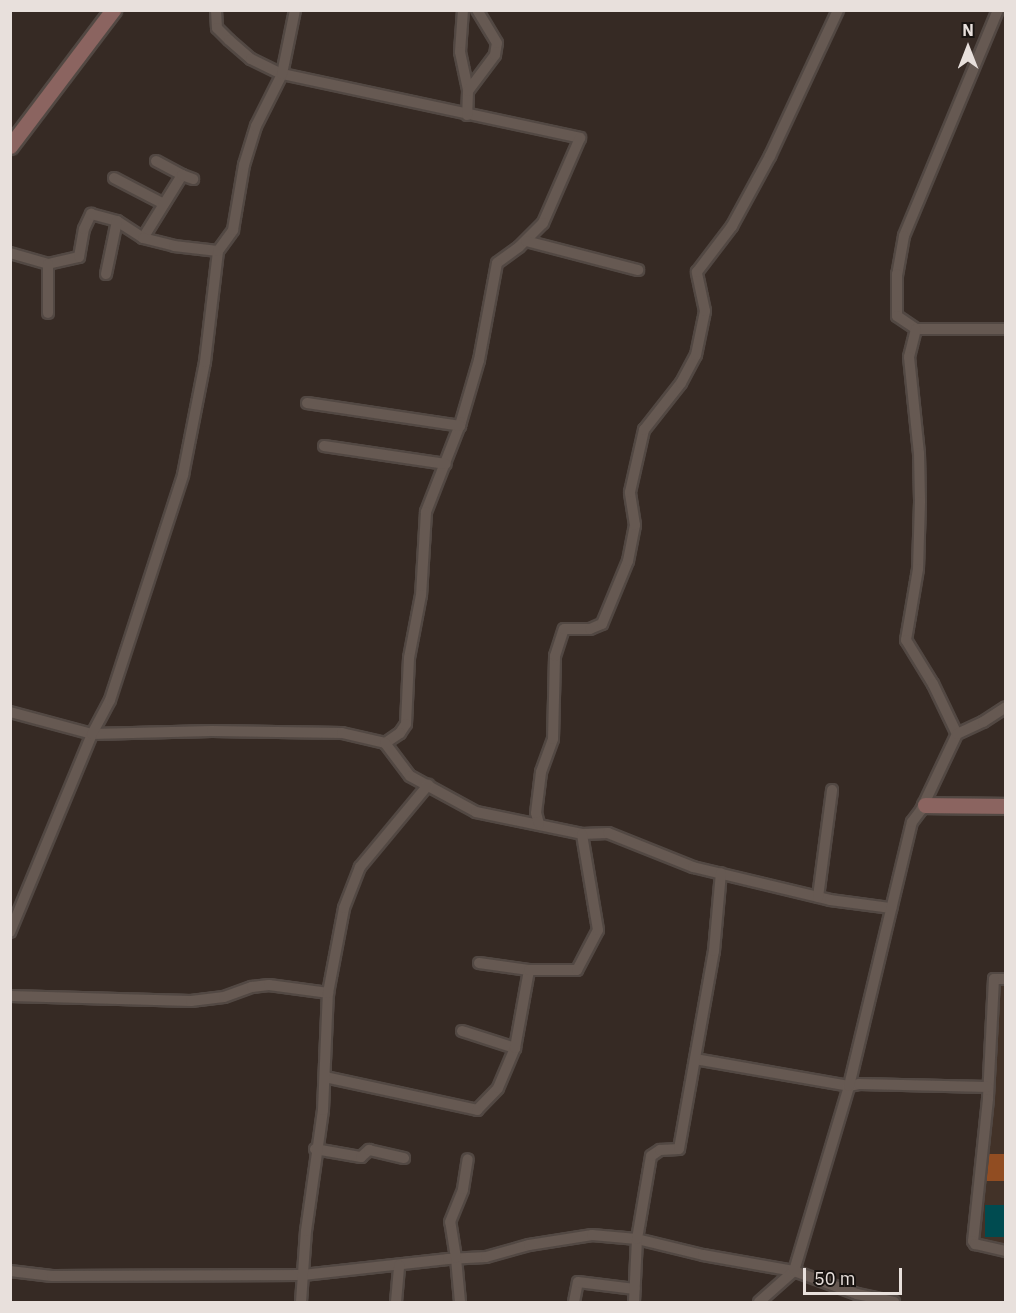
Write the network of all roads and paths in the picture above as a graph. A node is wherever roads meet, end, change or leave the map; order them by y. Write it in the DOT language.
graph roads {
  1 [pos="113,10"];
  2 [pos="216,10"];
  3 [pos="296,10"];
  4 [pos="463,10"];
  5 [pos="477,10"];
  6 [pos="838,10"];
  7 [pos="998,10"];
  8 [pos="282,74"];
  9 [pos="468,91"];
  10 [pos="467,116"];
  11 [pos="10,146"];
  12 [pos="156,161"];
  13 [pos="182,175"];
  14 [pos="114,178"];
  15 [pos="193,179"];
  16 [pos="164,204"];
  17 [pos="117,221"];
  18 [pos="142,238"];
  19 [pos="526,241"];
  20 [pos="218,251"];
  21 [pos="10,253"];
  22 [pos="48,264"];
  23 [pos="638,270"];
  24 [pos="106,274"];
  25 [pos="48,313"];
  26 [pos="916,329"];
  27 [pos="1005,330"];
  28 [pos="307,403"];
  29 [pos="460,426"];
  30 [pos="324,446"];
  31 [pos="446,464"];
  32 [pos="1005,707"];
  33 [pos="10,712"];
  34 [pos="92,734"];
  35 [pos="957,734"];
  36 [pos="385,743"];
  37 [pos="428,785"];
  38 [pos="832,790"];
  39 [pos="1005,806"];
  40 [pos="922,810"];
  41 [pos="539,824"];
  42 [pos="582,834"];
  43 [pos="721,873"];
  44 [pos="818,897"];
  45 [pos="891,908"];
  46 [pos="10,932"];
  47 [pos="479,963"];
  48 [pos="529,970"];
  49 [pos="1005,979"];
  50 [pos="328,993"];
  51 [pos="10,996"];
  52 [pos="462,1031"];
  53 [pos="514,1048"];
  54 [pos="695,1059"];
  55 [pos="325,1077"];
  56 [pos="849,1086"];
  57 [pos="988,1087"];
  58 [pos="315,1149"];
  59 [pos="404,1158"];
  60 [pos="468,1159"];
  61 [pos="637,1239"];
  62 [pos="1005,1251"];
  63 [pos="456,1258"];
  64 [pos="399,1265"];
  65 [pos="10,1271"];
  66 [pos="794,1271"];
  67 [pos="303,1275"];
  68 [pos="634,1289"];
  69 [pos="301,1302"];
  70 [pos="396,1302"];
  71 [pos="460,1302"];
  72 [pos="574,1302"];
  73 [pos="634,1302"];
  74 [pos="759,1302"];
  75 [pos="894,1302"];
  1 -- 11 [label="street"];
  2 -- 8 [label="street"];
  3 -- 8 [label="street"];
  4 -- 9 [label="street"];
  5 -- 9 [label="street"];
  6 -- 41 [label="street"];
  7 -- 26 [label="street"];
  8 -- 10 [label="street"];
  8 -- 20 [label="street"];
  9 -- 10 [label="street"];
  10 -- 19 [label="street"];
  12 -- 13 [label="street"];
  13 -- 15 [label="street"];
  13 -- 16 [label="street"];
  14 -- 16 [label="street"];
  16 -- 18 [label="street"];
  17 -- 18 [label="street"];
  17 -- 22 [label="street"];
  17 -- 24 [label="street"];
  18 -- 20 [label="street"];
  19 -- 23 [label="street"];
  19 -- 29 [label="street"];
  20 -- 34 [label="street"];
  21 -- 22 [label="street"];
  22 -- 25 [label="street"];
  26 -- 27 [label="street"];
  26 -- 35 [label="street"];
  28 -- 29 [label="street"];
  29 -- 31 [label="street"];
  30 -- 31 [label="street"];
  31 -- 36 [label="street"];
  32 -- 35 [label="street"];
  33 -- 34 [label="street"];
  34 -- 36 [label="street"];
  34 -- 46 [label="street"];
  35 -- 40 [label="street"];
  36 -- 37 [label="street"];
  37 -- 41 [label="street"];
  37 -- 50 [label="street"];
  38 -- 44 [label="street"];
  39 -- 40 [label="street"];
  40 -- 45 [label="street"];
  41 -- 42 [label="street"];
  42 -- 43 [label="street"];
  42 -- 48 [label="street"];
  43 -- 44 [label="street"];
  43 -- 54 [label="street"];
  44 -- 45 [label="street"];
  45 -- 56 [label="street"];
  47 -- 48 [label="street"];
  48 -- 53 [label="street"];
  49 -- 57 [label="street"];
  50 -- 51 [label="street"];
  50 -- 55 [label="street"];
  52 -- 53 [label="street"];
  53 -- 55 [label="street"];
  54 -- 56 [label="street"];
  54 -- 61 [label="street"];
  55 -- 58 [label="street"];
  56 -- 57 [label="street"];
  56 -- 66 [label="street"];
  57 -- 62 [label="street"];
  58 -- 59 [label="street"];
  58 -- 67 [label="street"];
  60 -- 63 [label="street"];
  61 -- 63 [label="street"];
  61 -- 66 [label="street"];
  61 -- 68 [label="street"];
  63 -- 64 [label="street"];
  63 -- 71 [label="street"];
  64 -- 67 [label="street"];
  64 -- 70 [label="street"];
  65 -- 67 [label="street"];
  66 -- 74 [label="street"];
  66 -- 75 [label="street"];
  67 -- 69 [label="street"];
  68 -- 72 [label="street"];
  68 -- 73 [label="street"];
}
